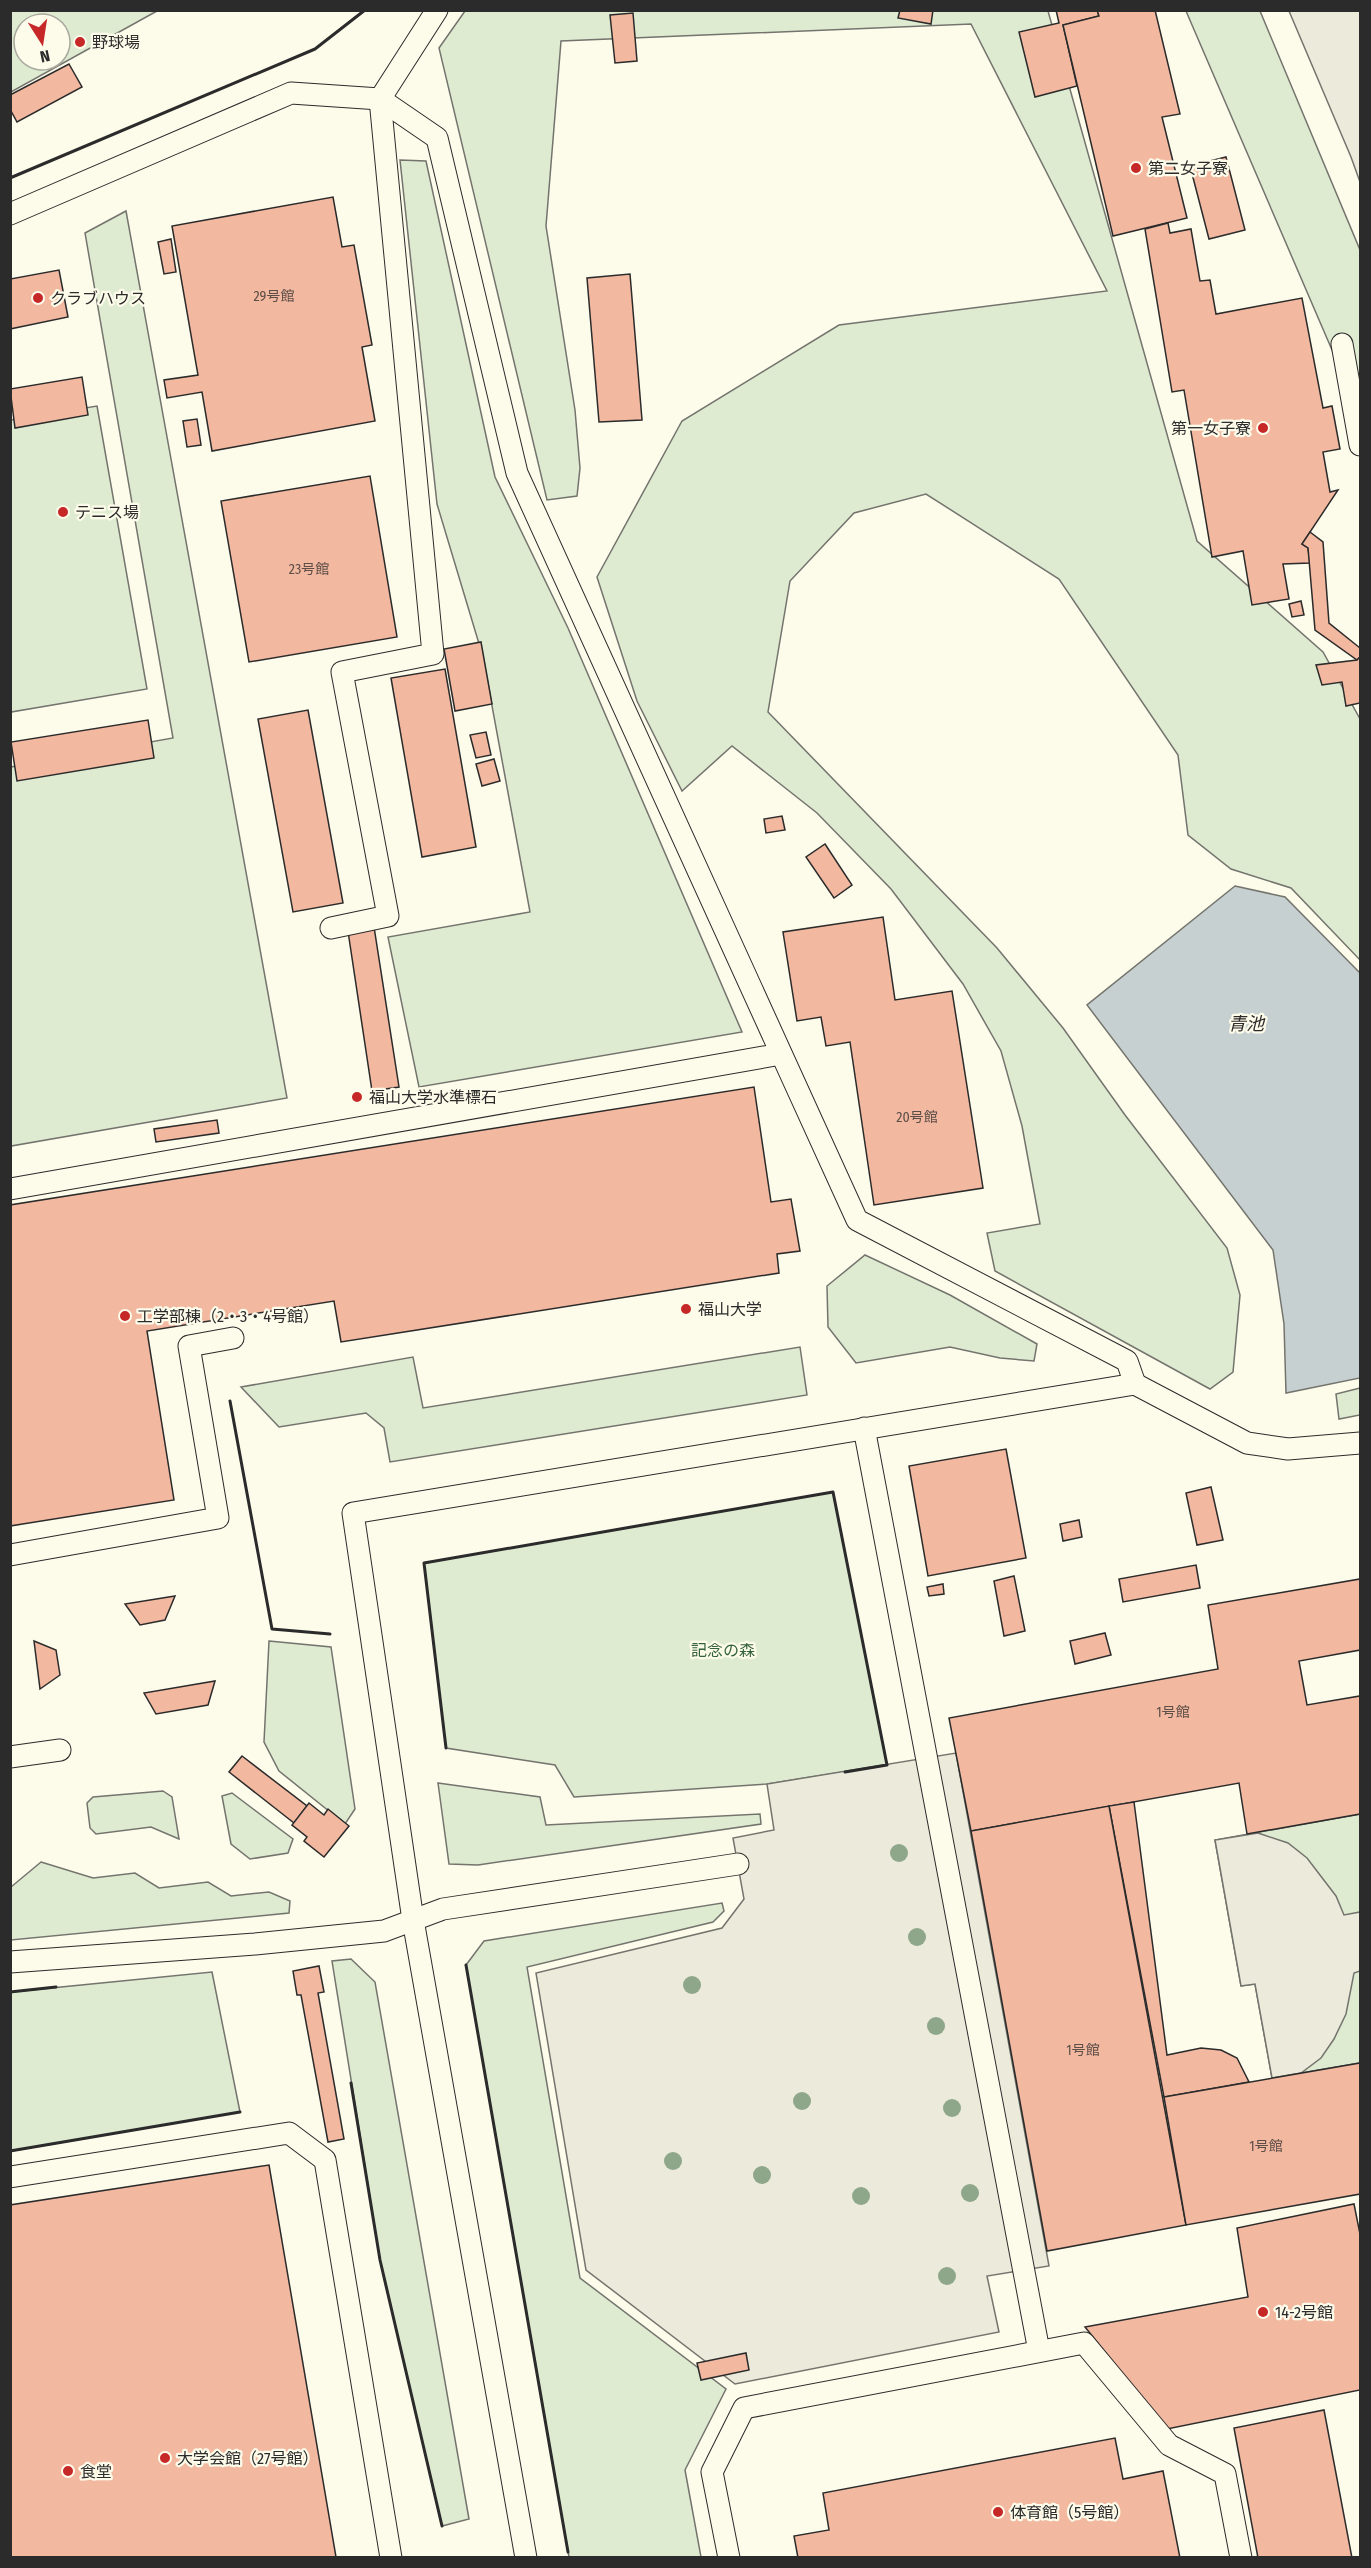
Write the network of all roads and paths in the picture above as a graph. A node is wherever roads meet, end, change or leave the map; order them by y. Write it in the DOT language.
graph roads {
  1 [pos="437,10"];
  2 [pos="380,99"];
  3 [pos="10,214"];
  4 [pos="1342,344"];
  5 [pos="1360,445"];
  6 [pos="331,928"];
  7 [pos="781,1054"];
  8 [pos="10,1189"];
  9 [pos="233,1338"];
  10 [pos="1135,1384"];
  11 [pos="864,1428"];
  12 [pos="1360,1443"];
  13 [pos="10,1555"];
  14 [pos="60,1750"];
  15 [pos="10,1757"];
  16 [pos="738,1864"];
  17 [pos="413,1920"];
  18 [pos="10,1962"];
  19 [pos="10,2177"];
  20 [pos="1039,2351"];
  21 [pos="391,2558"];
  22 [pos="526,2558"];
  23 [pos="729,2558"];
  24 [pos="1241,2558"];
  1 -- 2 [label="lane"];
  2 -- 3 [label="lane"];
  2 -- 6 [label="lane"];
  2 -- 7 [label="lane"];
  4 -- 5 [label="lane"];
  7 -- 8 [label="lane"];
  7 -- 10 [label="lane"];
  9 -- 13 [label="lane"];
  10 -- 11 [label="lane"];
  10 -- 12 [label="lane"];
  11 -- 17 [label="lane"];
  11 -- 20 [label="lane"];
  14 -- 15 [label="lane"];
  16 -- 17 [label="lane"];
  17 -- 18 [label="lane"];
  17 -- 22 [label="lane"];
  19 -- 21 [label="lane"];
  20 -- 23 [label="lane"];
  20 -- 24 [label="lane"];
}
